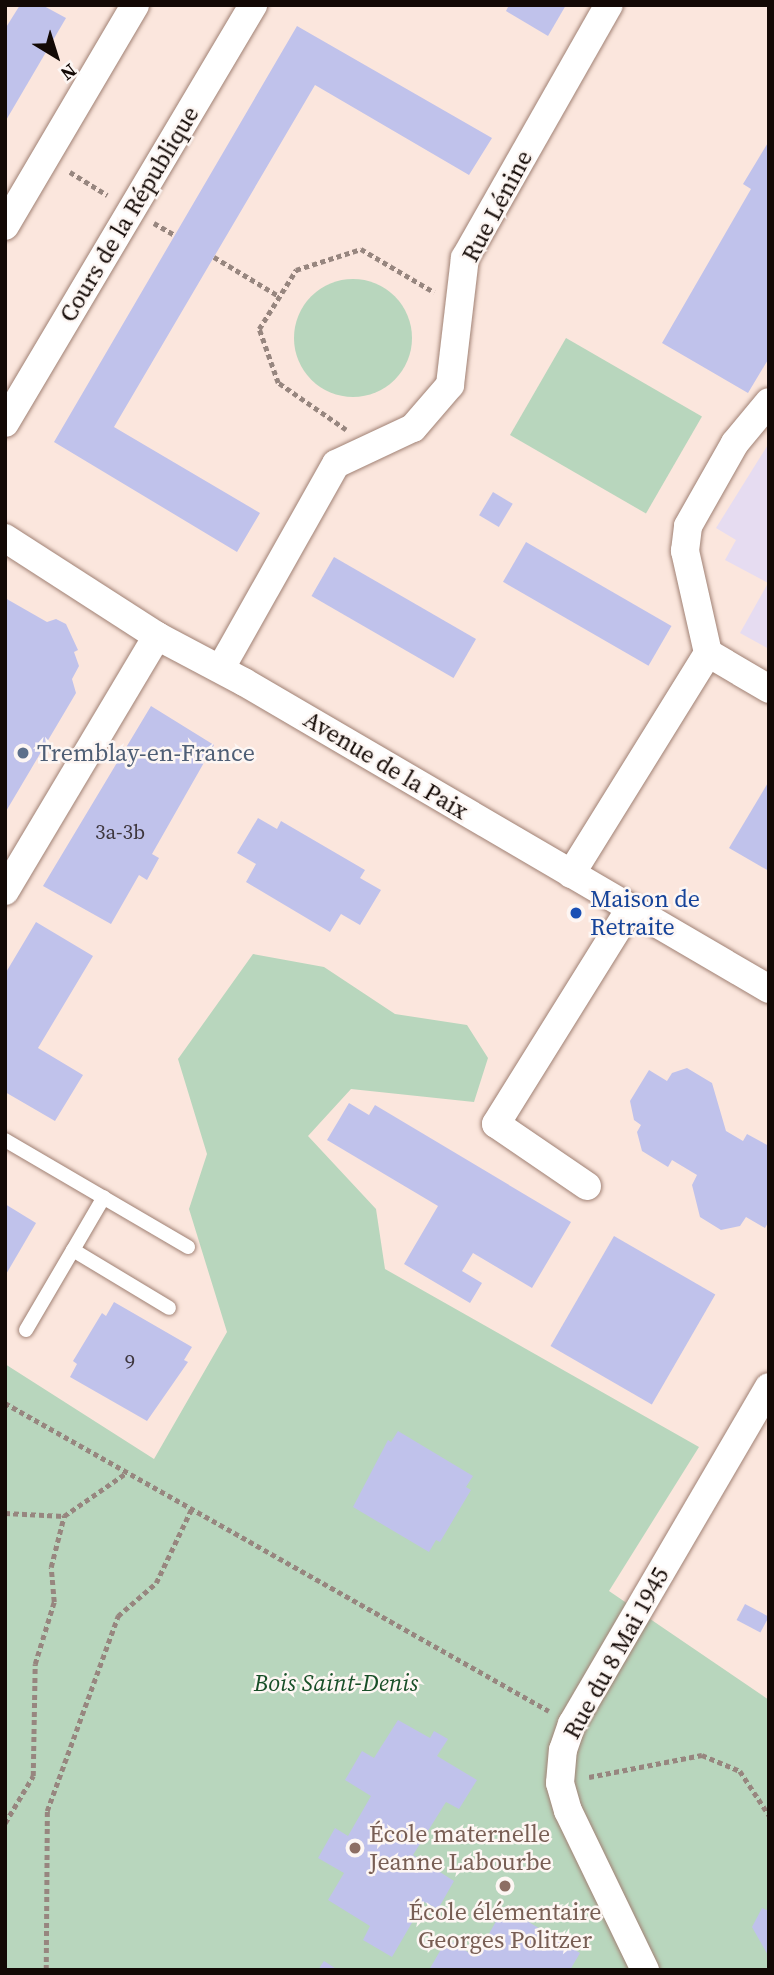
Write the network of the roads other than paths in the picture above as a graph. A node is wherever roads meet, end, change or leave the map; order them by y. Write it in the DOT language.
graph roads {
  1 [pos="135,5"];
  2 [pos="253,5"];
  3 [pos="609,5"];
  4 [pos="5,226"];
  5 [pos="769,402"];
  6 [pos="5,423"];
  7 [pos="5,538"];
  8 [pos="157,636"];
  9 [pos="708,653"];
  10 [pos="221,668"];
  11 [pos="769,689"];
  12 [pos="571,874"];
  13 [pos="5,891"];
  14 [pos="629,910"];
  15 [pos="769,989"];
  16 [pos="5,1140"];
  17 [pos="587,1186"];
  18 [pos="104,1198"];
  19 [pos="188,1247"];
  20 [pos="73,1250"];
  21 [pos="169,1308"];
  22 [pos="26,1330"];
  23 [pos="769,1387"];
  24 [pos="645,1970"];
  1 -- 4 [label="street"];
  2 -- 6 [label="street, Cours de la République"];
  3 -- 10 [label="street, Rue Lénine"];
  5 -- 9 [label="street"];
  7 -- 8 [label="street, Avenue de la Paix"];
  8 -- 10 [label="street, Avenue de la Paix"];
  8 -- 13 [label="street"];
  9 -- 11 [label="street"];
  9 -- 12 [label="street"];
  10 -- 12 [label="street, Avenue de la Paix"];
  12 -- 14 [label="street, Avenue de la Paix"];
  14 -- 15 [label="street, Avenue de la Paix"];
  14 -- 17 [label="street"];
  16 -- 18 [label="lane"];
  18 -- 19 [label="lane"];
  18 -- 20 [label="lane"];
  20 -- 21 [label="lane"];
  20 -- 22 [label="lane"];
  23 -- 24 [label="street, Rue du 8 Mai 1945"];
}
